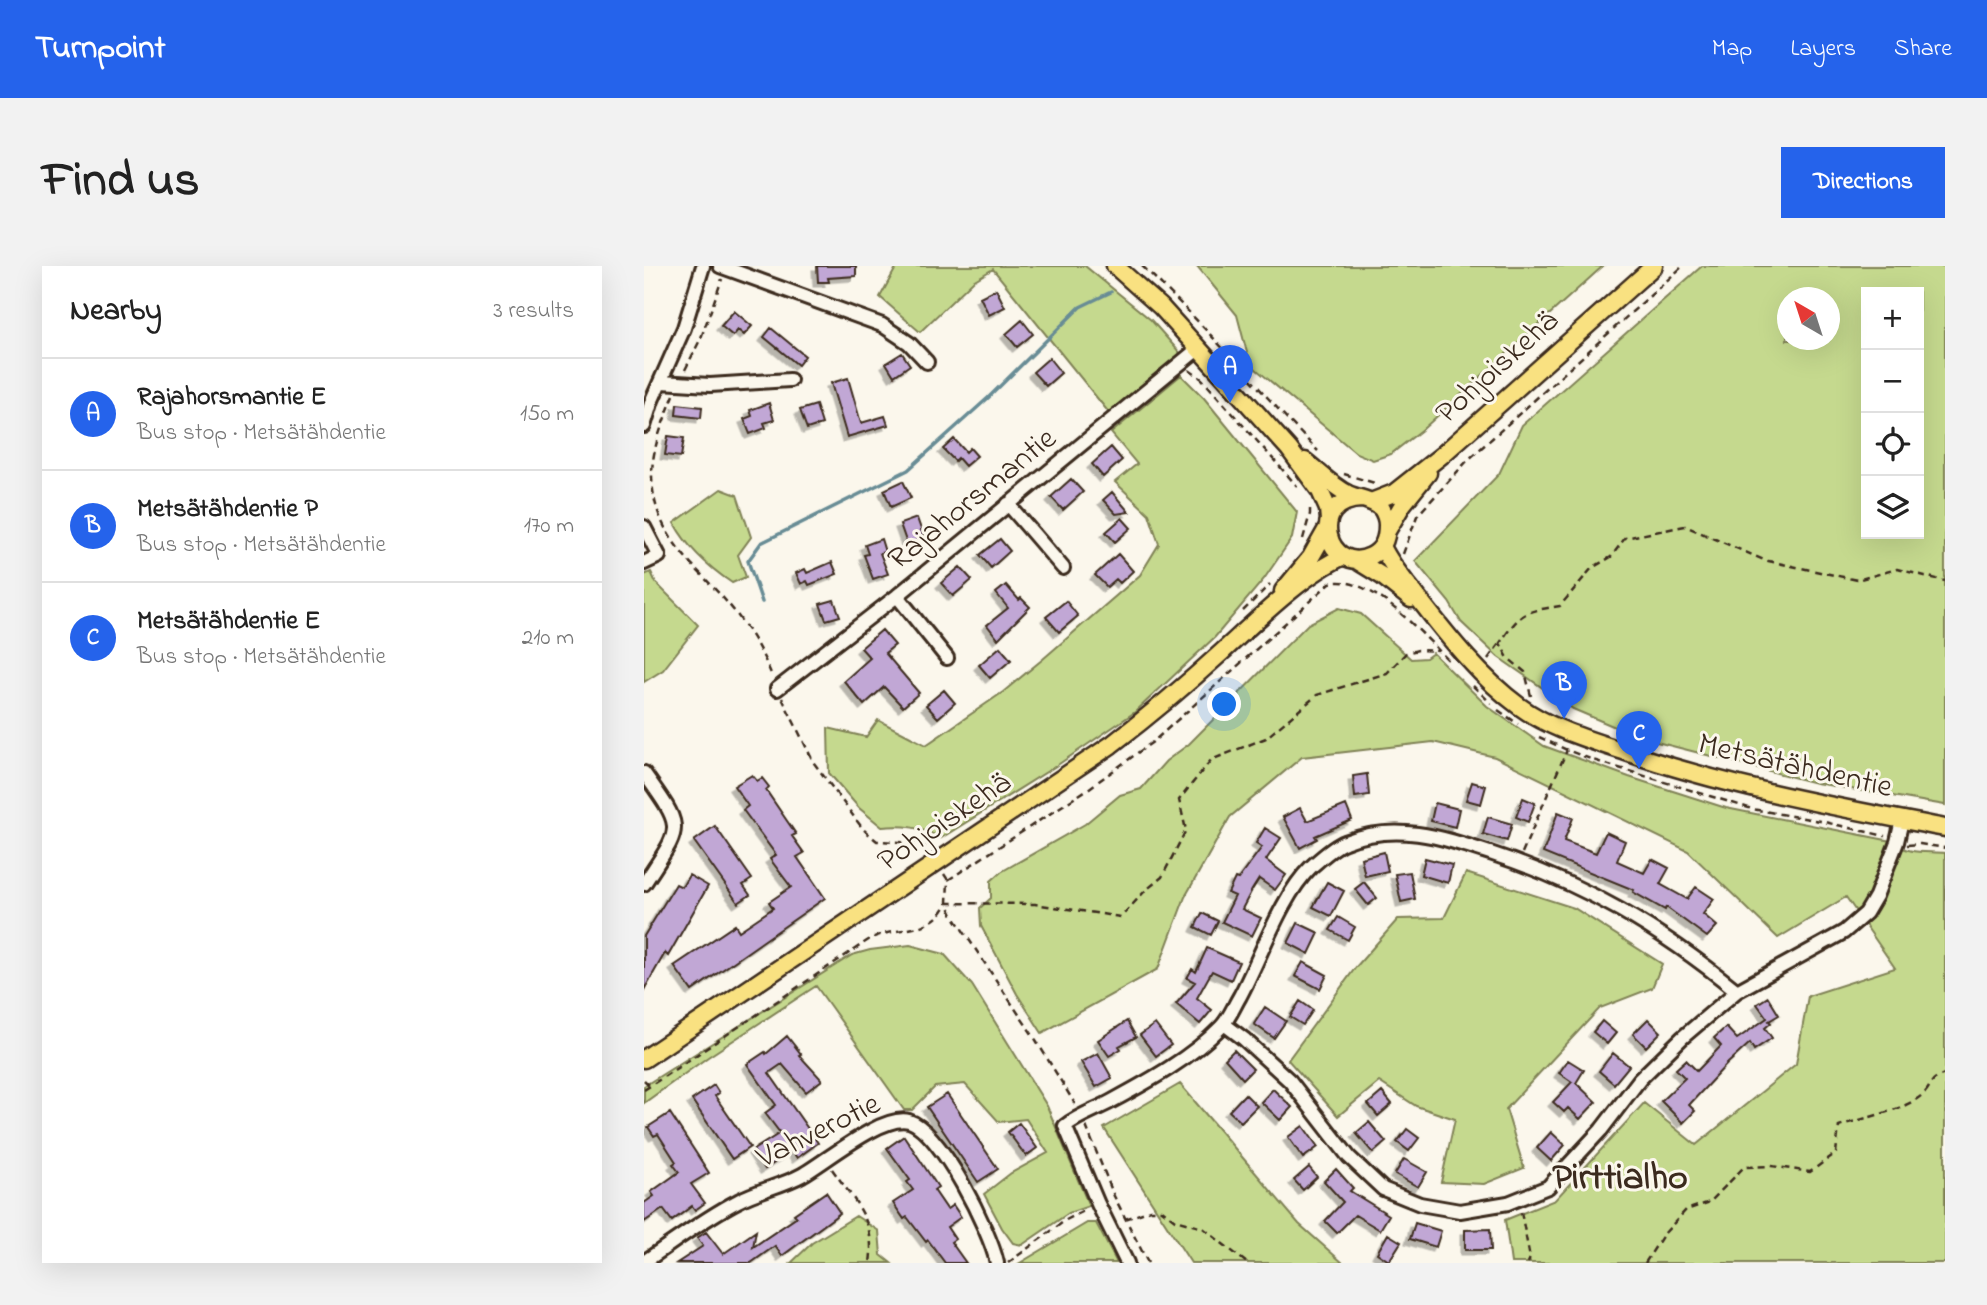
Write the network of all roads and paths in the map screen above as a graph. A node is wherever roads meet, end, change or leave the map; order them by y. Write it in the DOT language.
graph roads {
  1 [pos="703,266"];
  2 [pos="1115,266"];
  3 [pos="1142,266"];
  4 [pos="1654,266"];
  5 [pos="1683,266"];
  6 [pos="723,267"];
  7 [pos="1199,348"];
  8 [pos="927,362"];
  9 [pos="1181,364"];
  10 [pos="790,380"];
  11 [pos="661,382"];
  12 [pos="678,384"];
  13 [pos="648,396"];
  14 [pos="644,426"];
  15 [pos="1289,449"];
  16 [pos="1322,455"];
  17 [pos="1342,473"];
  18 [pos="1304,494"];
  19 [pos="1399,498"];
  20 [pos="1366,500"];
  21 [pos="1310,501"];
  22 [pos="1008,504"];
  23 [pos="1417,516"];
  24 [pos="1329,524"];
  25 [pos="644,527"];
  26 [pos="1384,539"];
  27 [pos="1300,547"];
  28 [pos="1350,558"];
  29 [pos="644,563"];
  30 [pos="1063,568"];
  31 [pos="1387,571"];
  32 [pos="1945,581"];
  33 [pos="1272,582"];
  34 [pos="1364,589"];
  35 [pos="897,596"];
  36 [pos="1263,614"];
  37 [pos="1238,617"];
  38 [pos="1500,643"];
  39 [pos="1439,651"];
  40 [pos="947,658"];
  41 [pos="1457,668"];
  42 [pos="1480,670"];
  43 [pos="1472,685"];
  44 [pos="777,689"];
  45 [pos="1537,717"];
  46 [pos="1520,725"];
  47 [pos="1539,736"];
  48 [pos="1567,750"];
  49 [pos="644,773"];
  50 [pos="1902,820"];
  51 [pos="1945,828"];
  52 [pos="1897,842"];
  53 [pos="1945,848"];
  54 [pos="1517,862"];
  55 [pos="937,863"];
  56 [pos="948,880"];
  57 [pos="644,884"];
  58 [pos="947,903"];
  59 [pos="1737,991"];
  60 [pos="1224,1024"];
  61 [pos="645,1056"];
  62 [pos="1945,1074"];
  63 [pos="644,1080"];
  64 [pos="650,1086"];
  65 [pos="644,1090"];
  66 [pos="1082,1116"];
  67 [pos="826,1161"];
  68 [pos="1114,1196"];
  69 [pos="1518,1199"];
  70 [pos="1098,1204"];
  71 [pos="1125,1219"];
  72 [pos="644,1262"];
  73 [pos="870,1263"];
  74 [pos="998,1263"];
  75 [pos="1007,1263"];
  76 [pos="1127,1263"];
  77 [pos="1148,1263"];
  78 [pos="1247,1263"];
  79 [pos="1528,1263"];
  80 [pos="1645,1263"];
  1 -- 11 [label="street"];
  2 -- 7 [label="main road"];
  3 -- 16 [label="path"];
  4 -- 19 [label="main road, Pohjoiskehä"];
  5 -- 23 [label="path"];
  6 -- 8 [label="street"];
  6 -- 12 [label="path"];
  7 -- 9 [label="street, Rajahorsmantie"];
  7 -- 15 [label="main road"];
  9 -- 18 [label="path"];
  9 -- 22 [label="street, Rajahorsmantie"];
  10 -- 12 [label="street"];
  11 -- 12 [label="street"];
  11 -- 13 [label="street"];
  12 -- 44 [label="path"];
  13 -- 14 [label="street"];
  15 -- 20 [label="main road"];
  15 -- 24 [label="main road"];
  17 -- 19 [label="path"];
  19 -- 20 [label="main road"];
  19 -- 23 [label="path"];
  19 -- 26 [label="main road, Pohjoiskehä"];
  20 -- 24 [label="main road"];
  20 -- 26 [label="main road"];
  21 -- 27 [label="path"];
  22 -- 30 [label="street"];
  22 -- 35 [label="street, Rajahorsmantie"];
  23 -- 31 [label="path"];
  24 -- 28 [label="main road"];
  24 -- 36 [label="main road, Pohjoiskehä"];
  25 -- 29 [label="street"];
  26 -- 28 [label="main road"];
  26 -- 31 [label="main road, Metsätähdentie"];
  28 -- 31 [label="main road, Metsätähdentie"];
  28 -- 36 [label="main road, Pohjoiskehä"];
  31 -- 34 [label="path"];
  31 -- 42 [label="main road, Metsätähdentie"];
  32 -- 38 [label="path"];
  33 -- 37 [label="path"];
  34 -- 39 [label="path"];
  34 -- 56 [label="path"];
  35 -- 40 [label="street"];
  35 -- 44 [label="street, Rajahorsmantie"];
  36 -- 55 [label="main road, Pohjoiskehä"];
  38 -- 42 [label="path"];
  38 -- 45 [label="path"];
  39 -- 41 [label="path"];
  39 -- 58 [label="path"];
  42 -- 45 [label="main road, Metsätähdentie"];
  43 -- 46 [label="path"];
  44 -- 55 [label="path"];
  45 -- 50 [label="main road, Metsätähdentie"];
  47 -- 48 [label="path"];
  48 -- 52 [label="path"];
  48 -- 54 [label="path"];
  49 -- 57 [label="street"];
  50 -- 51 [label="main road, Metsätähdentie"];
  50 -- 52 [label="street"];
  52 -- 53 [label="path"];
  52 -- 59 [label="street"];
  54 -- 59 [label="street"];
  54 -- 60 [label="street"];
  55 -- 56 [label="path"];
  55 -- 61 [label="main road, Pohjoiskehä"];
  56 -- 58 [label="path"];
  58 -- 64 [label="path"];
  58 -- 66 [label="path"];
  59 -- 69 [label="street"];
  60 -- 66 [label="street"];
  60 -- 69 [label="street"];
  62 -- 80 [label="path"];
  63 -- 64 [label="path"];
  64 -- 65 [label="path"];
  66 -- 68 [label="path"];
  66 -- 70 [label="street"];
  67 -- 72 [label="street, Vahverotie"];
  67 -- 73 [label="path"];
  67 -- 74 [label="street, Vahverotie"];
  68 -- 70 [label="path"];
  68 -- 71 [label="path"];
  69 -- 79 [label="path"];
  70 -- 75 [label="path"];
  70 -- 76 [label="street"];
  71 -- 77 [label="path"];
  71 -- 78 [label="path"];
}
